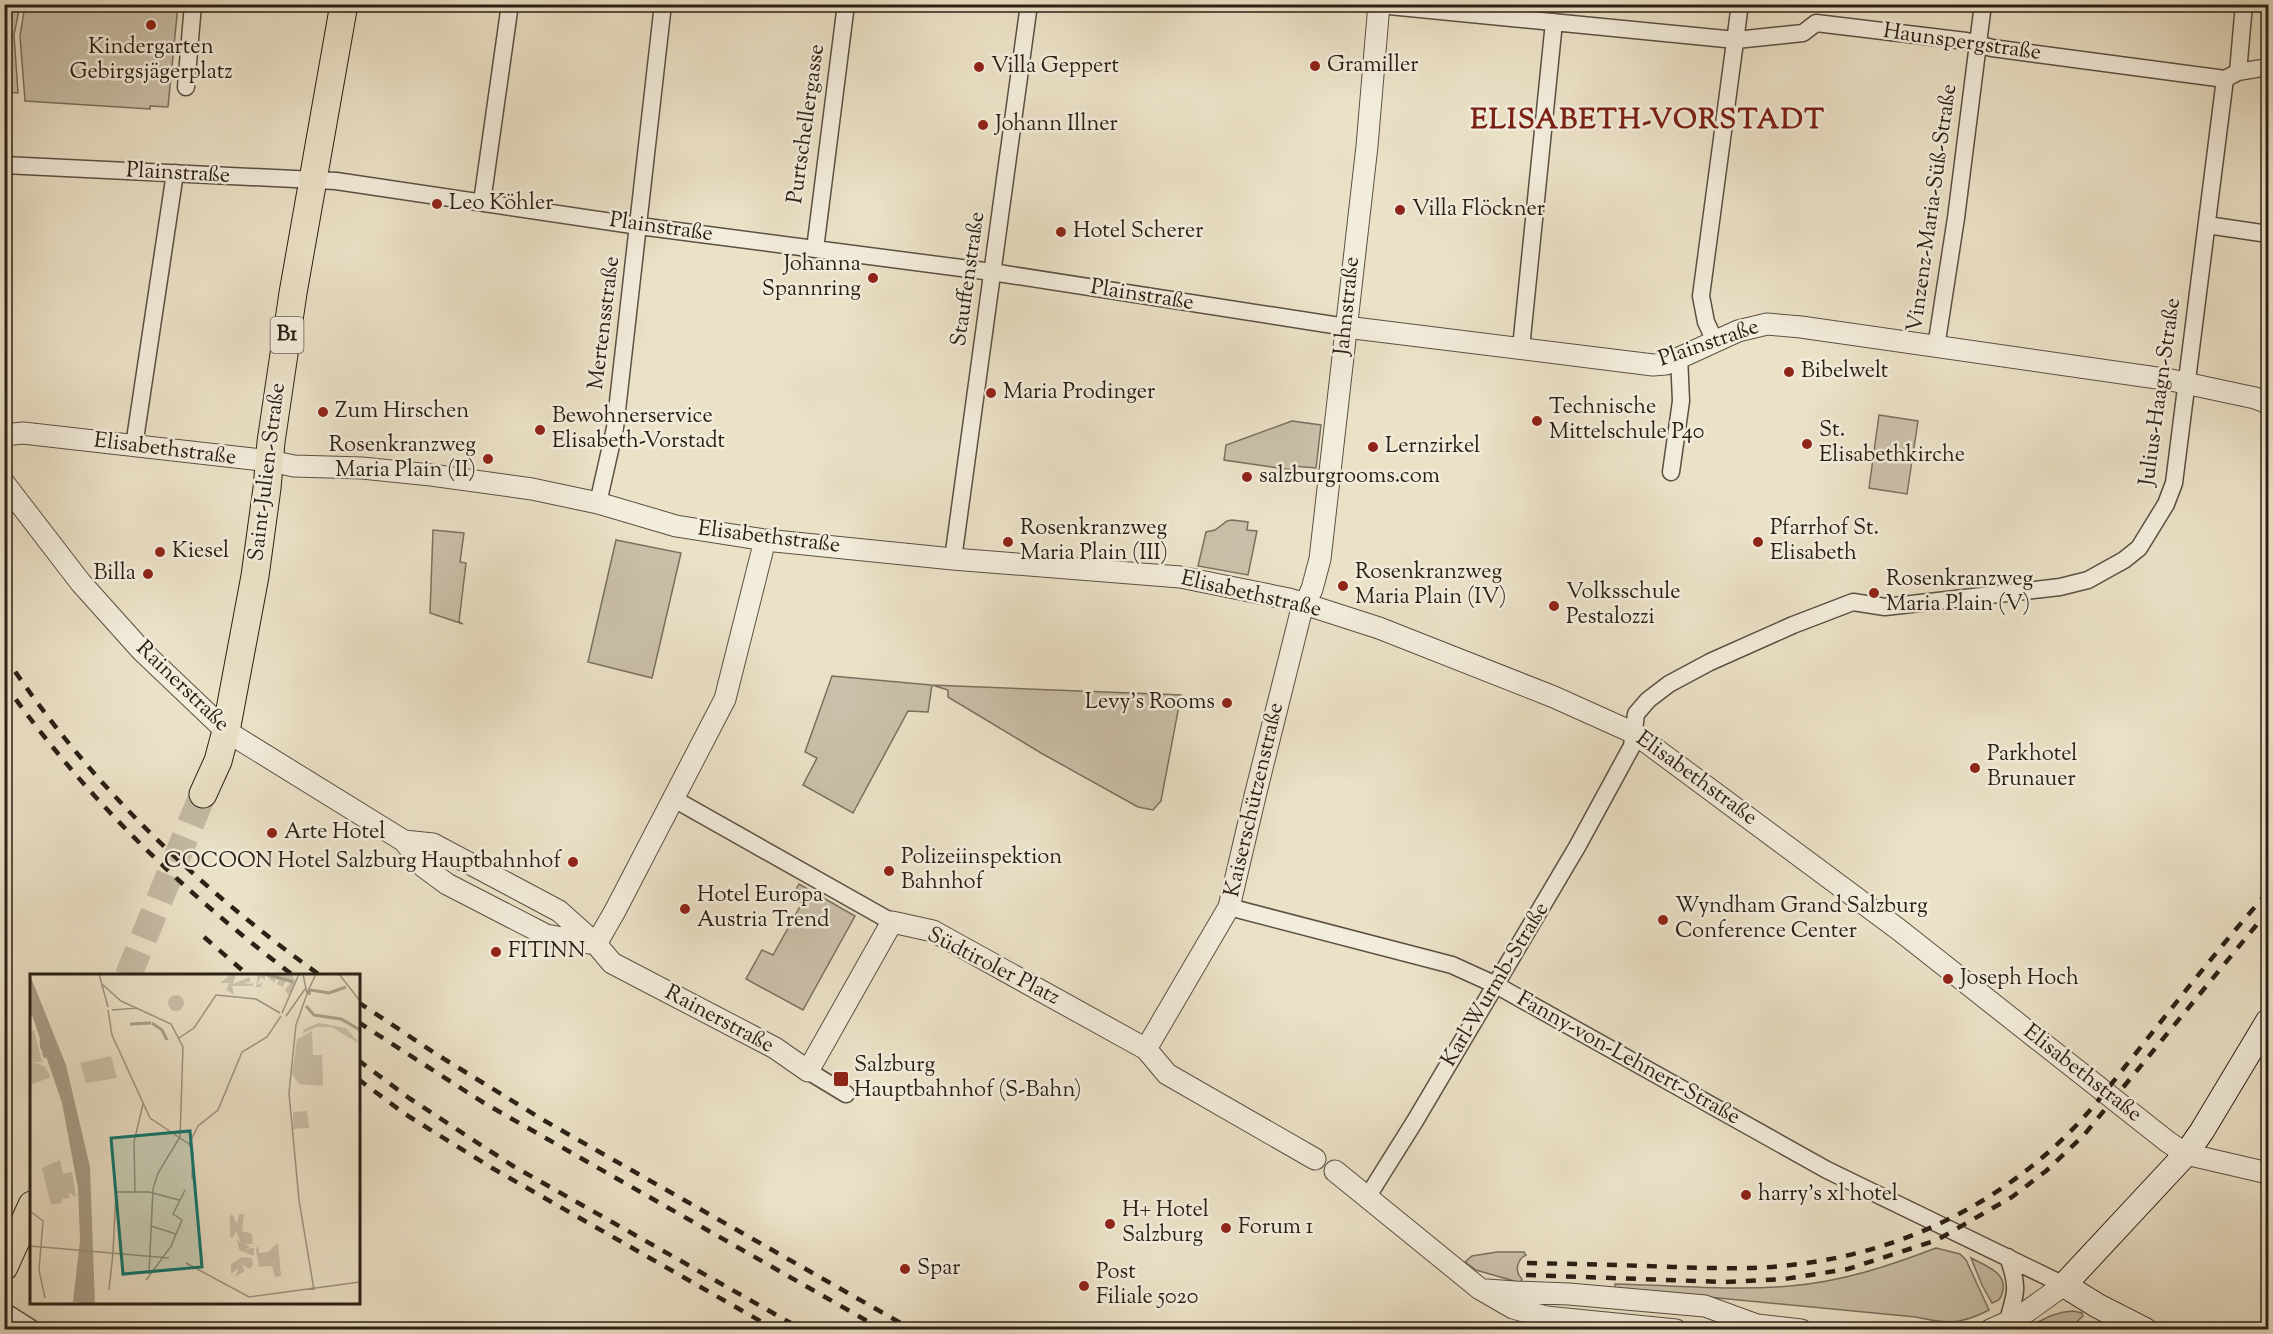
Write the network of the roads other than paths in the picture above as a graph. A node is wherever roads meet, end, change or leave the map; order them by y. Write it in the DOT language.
graph roads {
  1 [pos="193,4"];
  2 [pos="344,4"];
  3 [pos="510,4"];
  4 [pos="663,4"];
  5 [pos="846,4"];
  6 [pos="1029,4"];
  7 [pos="1379,4"];
  8 [pos="1740,4"];
  9 [pos="1983,4"];
  10 [pos="2244,4"];
  11 [pos="1554,22"];
  12 [pos="1736,40"];
  13 [pos="1978,45"];
  14 [pos="2268,67"];
  15 [pos="2231,75"];
  16 [pos="186,87"];
  17 [pos="4,165"];
  18 [pos="175,173"];
  19 [pos="312,179"];
  20 [pos="482,202"];
  21 [pos="2207,225"];
  22 [pos="639,226"];
  23 [pos="2268,234"];
  24 [pos="815,249"];
  25 [pos="992,272"];
  26 [pos="1346,327"];
  27 [pos="1715,341"];
  28 [pos="1936,347"];
  29 [pos="1521,348"];
  30 [pos="1679,356"];
  31 [pos="2187,383"];
  32 [pos="2268,403"];
  33 [pos="4,435"];
  34 [pos="134,446"];
  35 [pos="270,461"];
  36 [pos="1671,472"];
  37 [pos="4,483"];
  38 [pos="598,503"];
  39 [pos="765,540"];
  40 [pos="953,559"];
  41 [pos="1305,605"];
  42 [pos="226,731"];
  43 [pos="1634,733"];
  44 [pos="203,794"];
  45 [pos="674,799"];
  46 [pos="1230,907"];
  47 [pos="892,922"];
  48 [pos="596,944"];
  49 [pos="1496,985"];
  50 [pos="2268,1021"];
  51 [pos="1146,1049"];
  52 [pos="808,1071"];
  53 [pos="846,1094"];
  54 [pos="2186,1154"];
  55 [pos="1315,1159"];
  56 [pos="1335,1171"];
  57 [pos="2268,1173"];
  58 [pos="1368,1196"];
  59 [pos="30,1209"];
  60 [pos="2008,1257"];
  61 [pos="4,1266"];
  62 [pos="2064,1285"];
  63 [pos="1480,1289"];
  64 [pos="4,1311"];
  65 [pos="1757,1325"];
  66 [pos="1998,1326"];
  67 [pos="34,1329"];
  68 [pos="1676,1329"];
  69 [pos="1727,1329"];
  70 [pos="1801,1329"];
  71 [pos="2145,1329"];
  1 -- 16 [label="street"];
  2 -- 19 [label="main road, Saint-Julien-Straße"];
  3 -- 20 [label="street"];
  4 -- 22 [label="street, Mertensstraße"];
  5 -- 24 [label="street, Purtschellergasse"];
  6 -- 25 [label="street, Stauffenstraße"];
  7 -- 11 [label="street, Haunspergstraße"];
  7 -- 26 [label="street, Jahnstraße"];
  8 -- 12 [label="street"];
  9 -- 13 [label="street, Vinzenz-Maria-Süß-Straße"];
  10 -- 15 [label="street, Julius-Haagn-Straße"];
  11 -- 12 [label="street, Haunspergstraße"];
  11 -- 29 [label="street"];
  12 -- 13 [label="street, Haunspergstraße"];
  12 -- 27 [label="street"];
  13 -- 15 [label="street, Haunspergstraße"];
  13 -- 28 [label="street, Vinzenz-Maria-Süß-Straße"];
  14 -- 15 [label="street, Haunspergstraße"];
  15 -- 21 [label="street, Julius-Haagn-Straße"];
  17 -- 18 [label="street, Plainstraße"];
  18 -- 19 [label="street, Plainstraße"];
  18 -- 34 [label="street"];
  19 -- 20 [label="street, Plainstraße"];
  19 -- 35 [label="main road, Saint-Julien-Straße / B1"];
  20 -- 22 [label="street, Plainstraße"];
  21 -- 23 [label="street"];
  21 -- 31 [label="street, Julius-Haagn-Straße"];
  22 -- 24 [label="street, Plainstraße"];
  22 -- 38 [label="street, Mertensstraße"];
  24 -- 25 [label="street, Plainstraße"];
  25 -- 26 [label="street, Plainstraße"];
  25 -- 40 [label="street, Stauffenstraße"];
  26 -- 29 [label="street, Plainstraße"];
  26 -- 41 [label="street, Jahnstraße"];
  27 -- 28 [label="street, Plainstraße"];
  27 -- 30 [label="street, Plainstraße"];
  28 -- 31 [label="street, Plainstraße"];
  29 -- 30 [label="street, Plainstraße"];
  30 -- 36 [label="street"];
  31 -- 32 [label="street, Plainstraße"];
  31 -- 43 [label="street, Julius-Haagn-Straße"];
  33 -- 34 [label="street, Elisabethstraße"];
  34 -- 35 [label="street, Elisabethstraße"];
  35 -- 38 [label="street, Elisabethstraße"];
  35 -- 42 [label="main road, Saint-Julien-Straße / B1"];
  37 -- 42 [label="street, Rainerstraße"];
  38 -- 39 [label="street, Elisabethstraße"];
  39 -- 40 [label="street, Elisabethstraße"];
  39 -- 45 [label="street"];
  40 -- 41 [label="street, Elisabethstraße"];
  41 -- 43 [label="street, Elisabethstraße"];
  41 -- 46 [label="street, Kaiserschützenstraße"];
  42 -- 44 [label="main road, Saint-Julien-Straße / B1"];
  42 -- 48 [label="street, Rainerstraße"];
  43 -- 49 [label="street, Karl-Wurmb-Straße"];
  43 -- 54 [label="street, Elisabethstraße"];
  45 -- 47 [label="street"];
  45 -- 48 [label="street"];
  46 -- 49 [label="street, Fanny-von-Lehnert-Straße"];
  46 -- 51 [label="street, Kaiserschützenstraße"];
  47 -- 51 [label="street, Südtiroler Platz"];
  47 -- 52 [label="street"];
  48 -- 52 [label="street, Rainerstraße"];
  49 -- 58 [label="street, Karl-Wurmb-Straße"];
  49 -- 60 [label="street, Fanny-von-Lehnert-Straße"];
  50 -- 54 [label="main road"];
  51 -- 55 [label="street"];
  52 -- 53 [label="street, Rainerstraße"];
  54 -- 57 [label="street, Elisabethstraße"];
  54 -- 62 [label="main road"];
  56 -- 58 [label="street"];
  58 -- 63 [label="street"];
  59 -- 61 [label="main road"];
  60 -- 62 [label="street, Fanny-von-Lehnert-Straße"];
  60 -- 66 [label="street"];
  62 -- 66 [label="street"];
  62 -- 71 [label="main road, Fanny-von-Lehnert-Straße"];
  63 -- 65 [label="street"];
  63 -- 68 [label="street"];
  64 -- 67 [label="street"];
  65 -- 69 [label="street"];
  65 -- 70 [label="street"];
}
